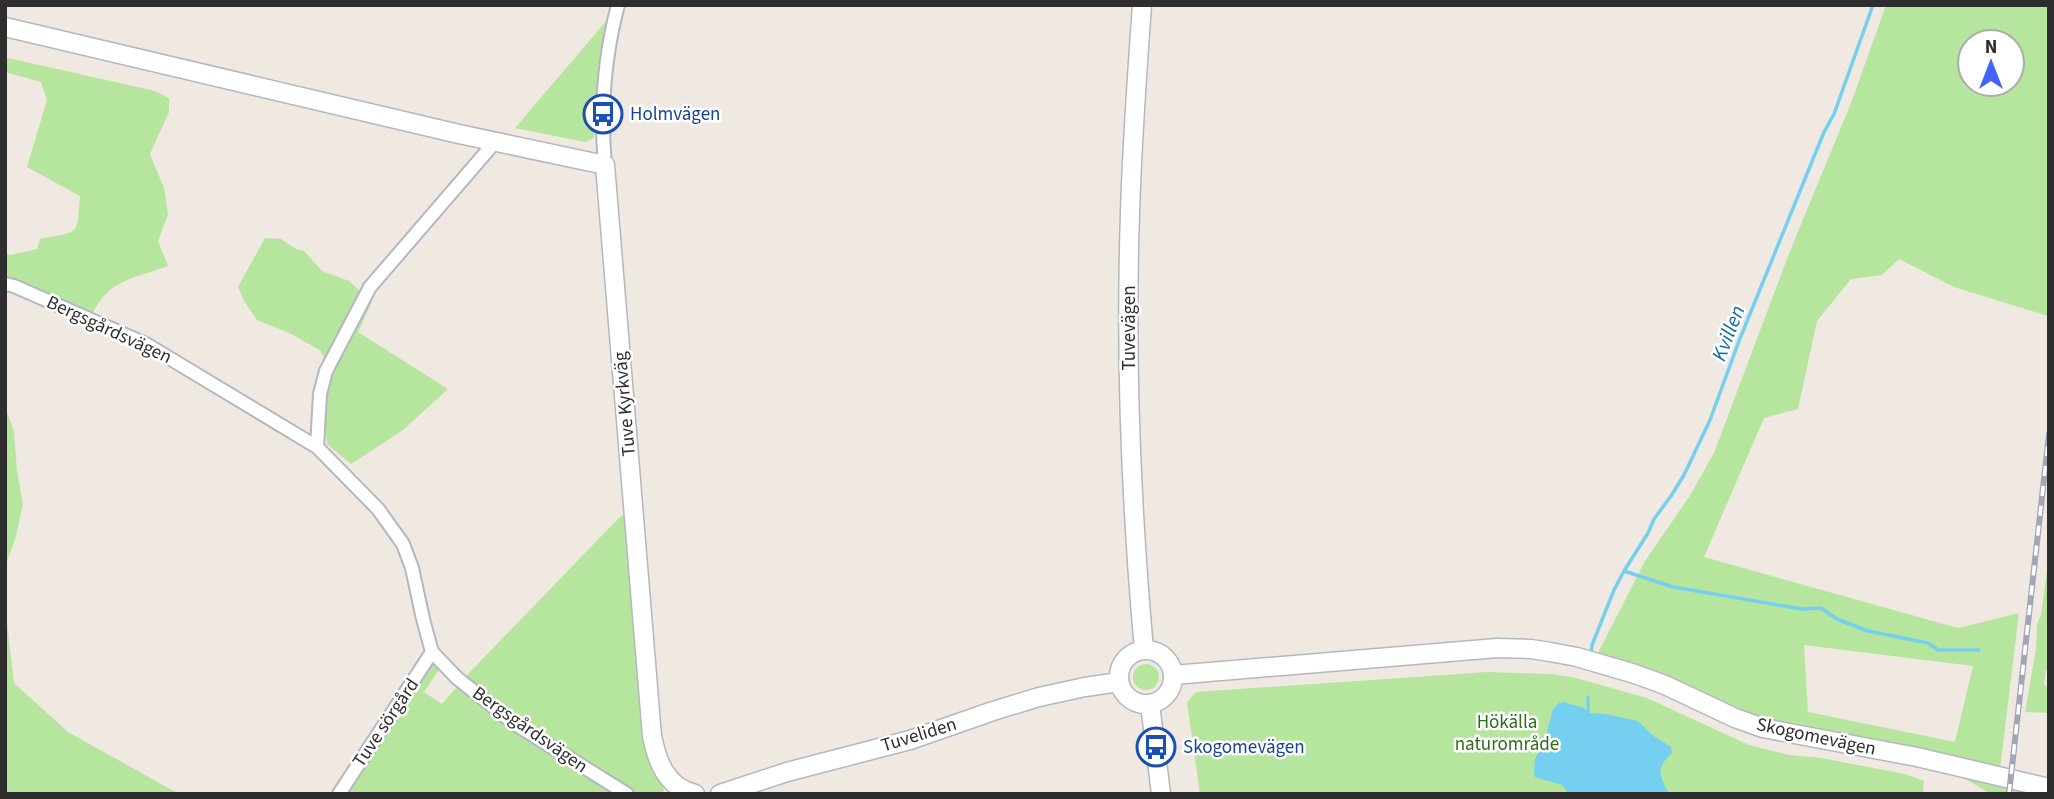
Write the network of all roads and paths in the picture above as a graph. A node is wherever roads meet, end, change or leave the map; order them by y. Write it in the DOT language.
graph roads {
  1 [pos="618,5"];
  2 [pos="1142,5"];
  3 [pos="5,27"];
  4 [pos="495,142"];
  5 [pos="605,165"];
  6 [pos="5,284"];
  7 [pos="317,447"];
  8 [pos="1144,650"];
  9 [pos="432,652"];
  10 [pos="1173,675"];
  11 [pos="1119,682"];
  12 [pos="1150,704"];
  13 [pos="2049,788"];
  14 [pos="685,792"];
  15 [pos="339,794"];
  16 [pos="627,794"];
  17 [pos="720,794"];
  18 [pos="1161,794"];
  1 -- 5 [label="street, Tuve Kyrkväg"];
  2 -- 8 [label="street, Tuvevägen"];
  3 -- 4 [label="street"];
  4 -- 5 [label="street"];
  4 -- 7 [label="street"];
  5 -- 14 [label="street, Tuve Kyrkväg"];
  6 -- 7 [label="street, Bergsgårdsvägen"];
  7 -- 9 [label="street, Bergsgårdsvägen"];
  8 -- 10 [label="street"];
  8 -- 11 [label="street"];
  9 -- 15 [label="street, Tuve sörgård"];
  9 -- 16 [label="street, Bergsgårdsvägen"];
  10 -- 12 [label="street"];
  10 -- 13 [label="street, Skogomevägen"];
  11 -- 12 [label="street"];
  11 -- 17 [label="street, Tuveliden"];
  12 -- 18 [label="street"];
}
